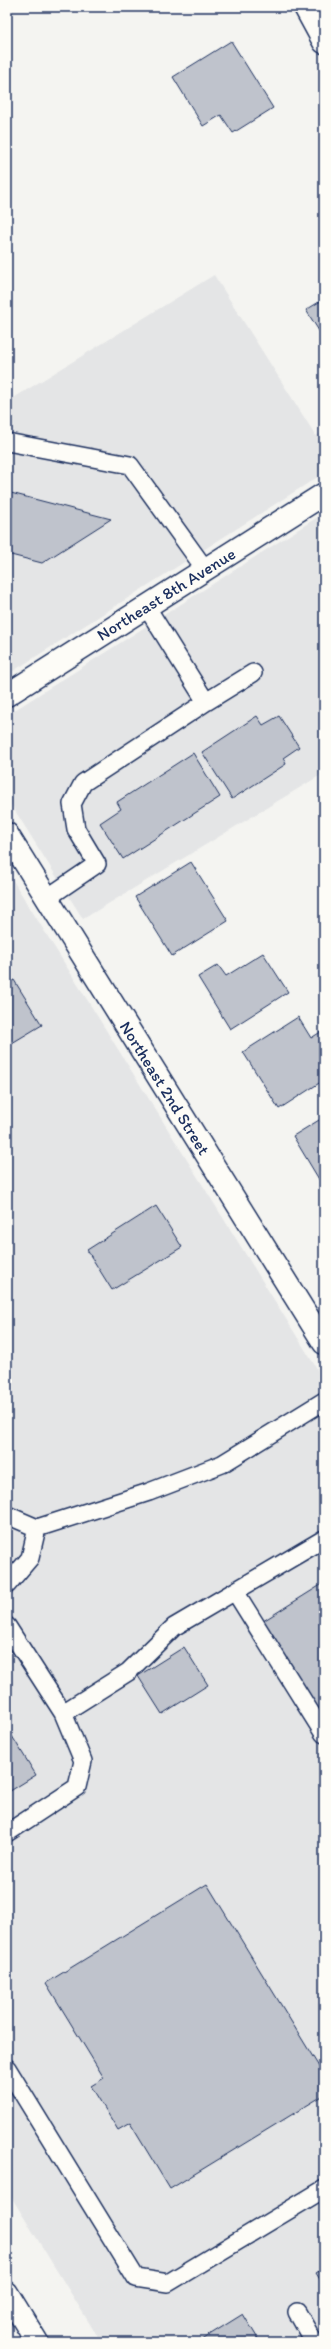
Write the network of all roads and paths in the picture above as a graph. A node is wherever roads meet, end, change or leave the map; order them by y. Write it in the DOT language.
graph roads {
  1 [pos="305,7"];
  2 [pos="324,42"];
  3 [pos="7,442"];
  4 [pos="324,494"];
  5 [pos="205,569"];
  6 [pos="146,606"];
  7 [pos="253,673"];
  8 [pos="7,695"];
  9 [pos="206,702"];
  10 [pos="7,834"];
  11 [pos="47,898"];
  12 [pos="324,1343"];
  13 [pos="324,1401"];
  14 [pos="7,1515"];
  15 [pos="37,1528"];
  16 [pos="324,1539"];
  17 [pos="7,1585"];
  18 [pos="236,1593"];
  19 [pos="7,1626"];
  20 [pos="62,1712"];
  21 [pos="324,1734"];
  22 [pos="7,1833"];
  23 [pos="7,2068"];
  24 [pos="324,2189"];
  25 [pos="7,2293"];
  26 [pos="297,2312"];
  27 [pos="38,2342"];
  28 [pos="314,2342"];
  1 -- 2 [label="street"];
  3 -- 5 [label="lane"];
  4 -- 5 [label="street, Northeast 8th Avenue"];
  5 -- 6 [label="street, Northeast 8th Avenue"];
  6 -- 8 [label="street, Northeast 8th Avenue"];
  6 -- 9 [label="lane"];
  7 -- 9 [label="lane"];
  9 -- 11 [label="lane"];
  10 -- 11 [label="street, Northeast 2nd Street"];
  11 -- 12 [label="street, Northeast 2nd Street"];
  13 -- 15 [label="lane"];
  14 -- 15 [label="lane"];
  15 -- 17 [label="lane"];
  16 -- 18 [label="lane"];
  18 -- 20 [label="lane"];
  18 -- 21 [label="lane"];
  19 -- 20 [label="lane"];
  20 -- 22 [label="lane"];
  23 -- 24 [label="lane"];
  25 -- 27 [label="street"];
  26 -- 28 [label="lane"];
}
